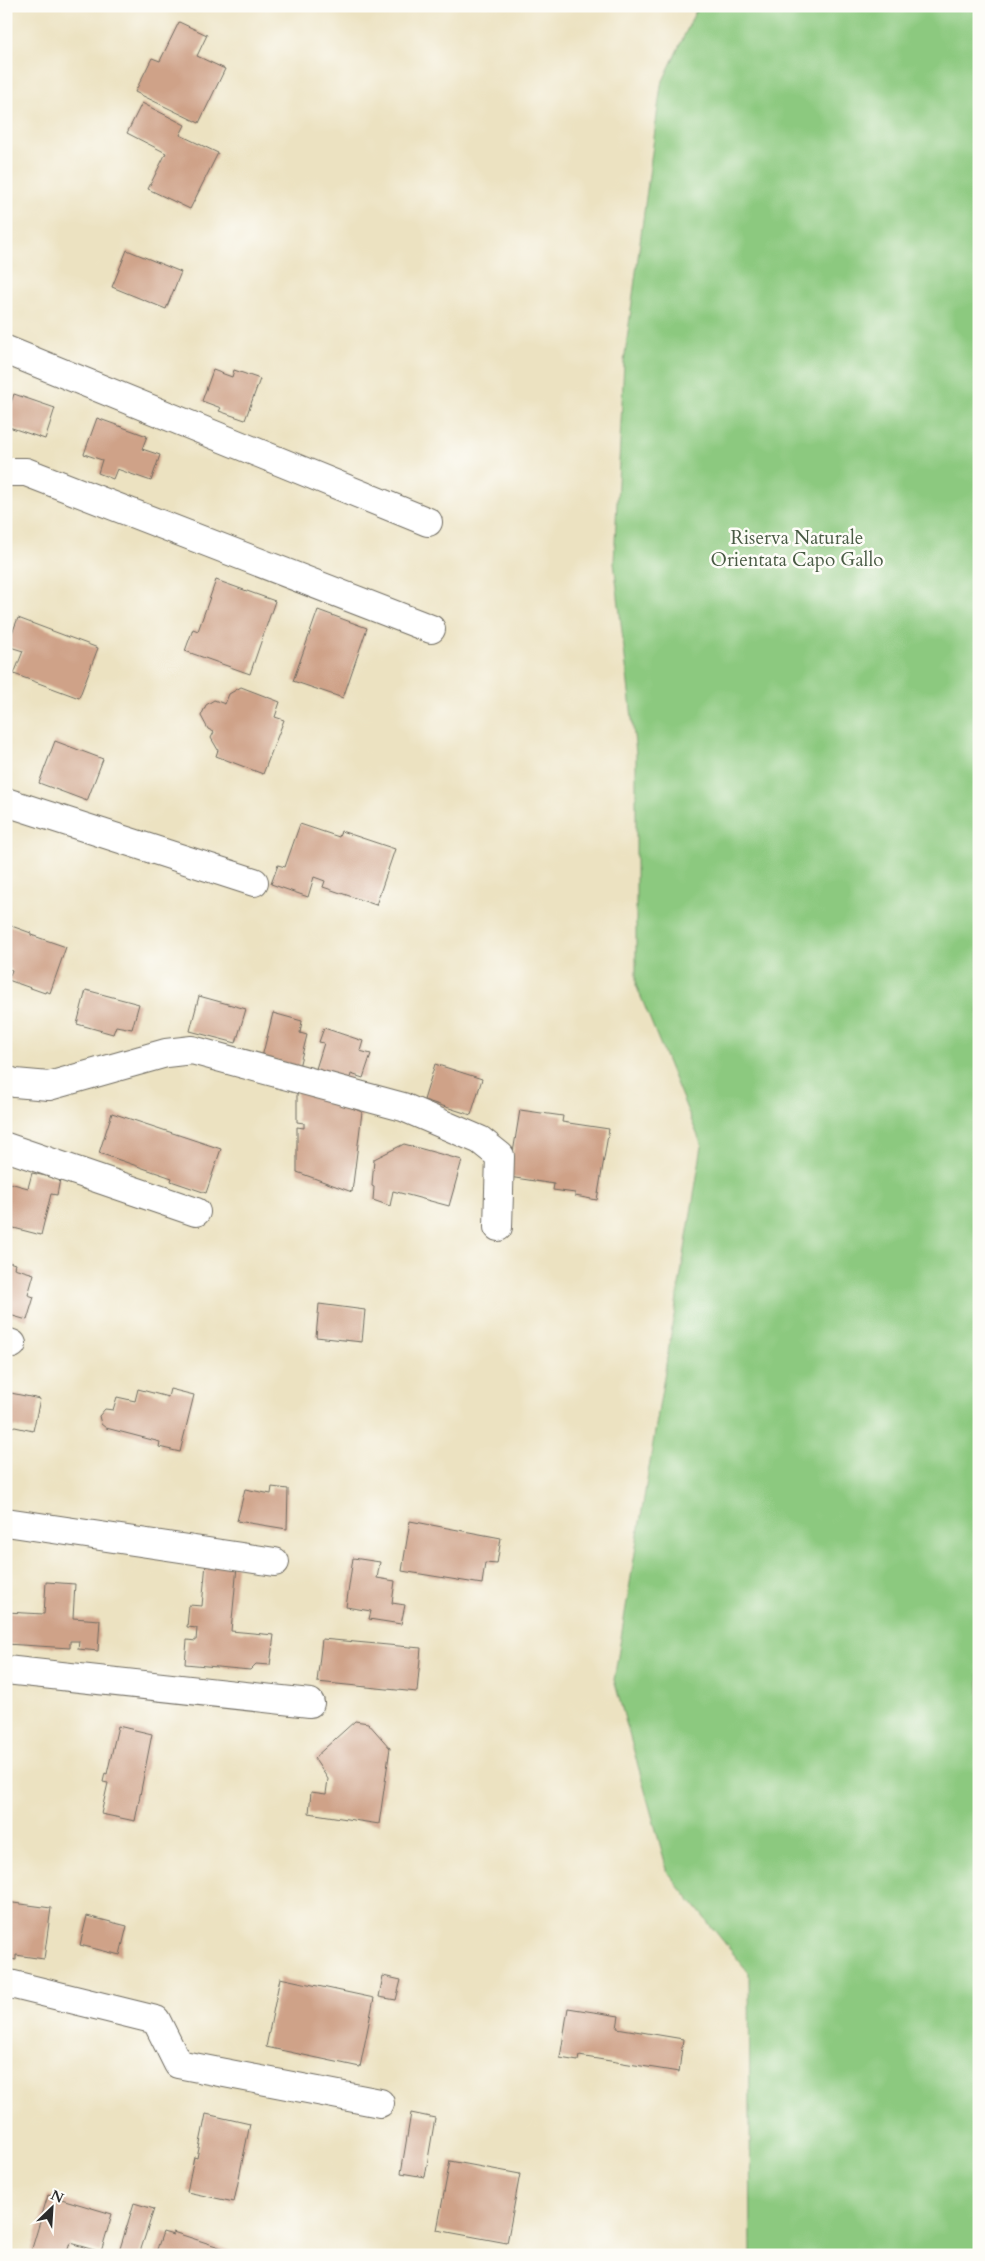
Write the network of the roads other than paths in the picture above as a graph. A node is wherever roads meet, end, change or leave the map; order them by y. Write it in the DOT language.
graph roads {
  1 [pos="6,350"];
  2 [pos="6,472"];
  3 [pos="428,522"];
  4 [pos="431,629"];
  5 [pos="6,802"];
  6 [pos="254,882"];
  7 [pos="6,1080"];
  8 [pos="6,1147"];
  9 [pos="196,1212"];
  10 [pos="498,1227"];
  11 [pos="6,1522"];
  12 [pos="275,1562"];
  13 [pos="6,1670"];
  14 [pos="310,1703"];
  15 [pos="6,1984"];
  16 [pos="380,2103"];
  1 -- 3 [label="street"];
  2 -- 4 [label="street"];
  5 -- 6 [label="street"];
  7 -- 10 [label="street"];
  8 -- 9 [label="street"];
  11 -- 12 [label="street"];
  13 -- 14 [label="street"];
  15 -- 16 [label="street"];
}
